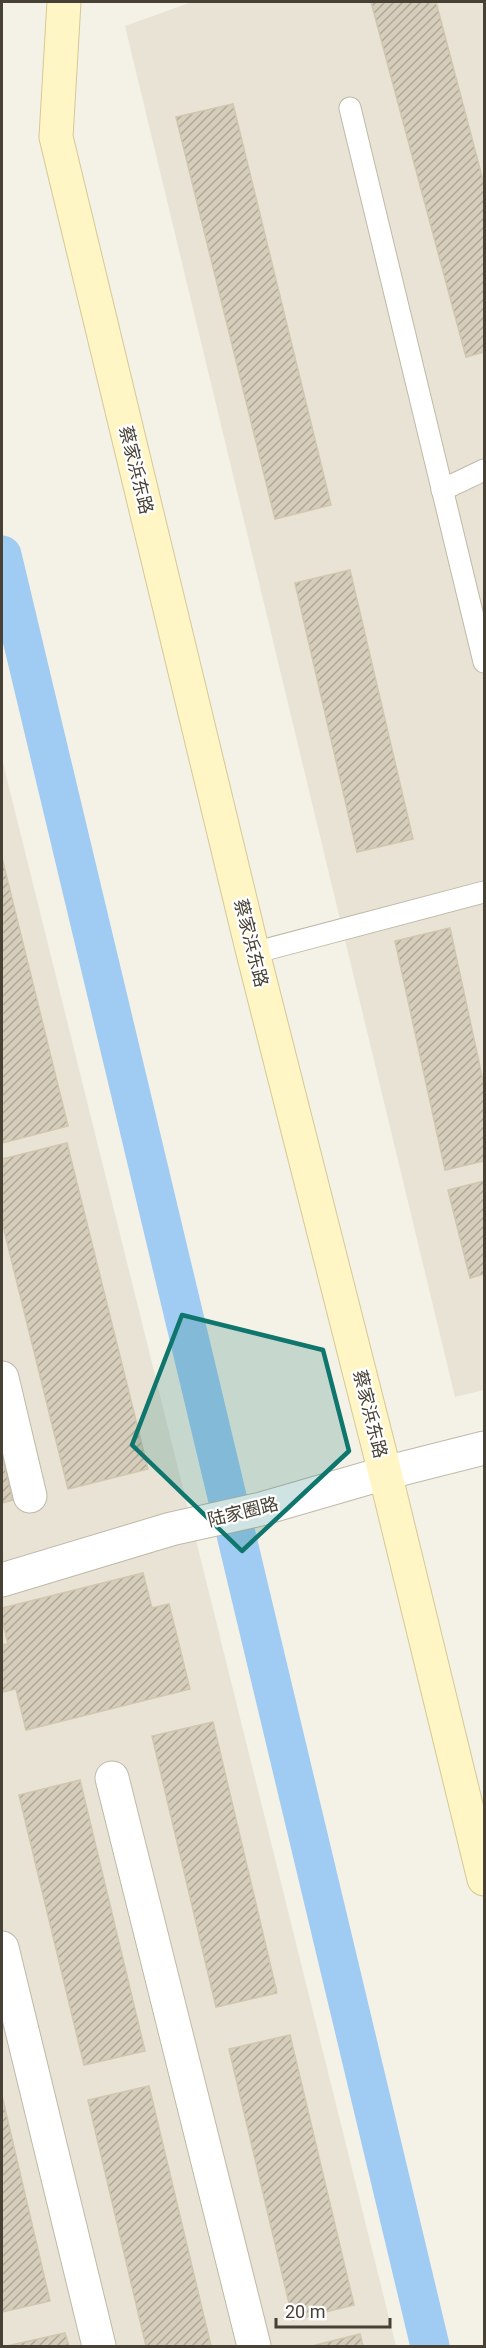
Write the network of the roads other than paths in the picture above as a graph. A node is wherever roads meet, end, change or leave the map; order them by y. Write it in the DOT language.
graph roads {
  1 [pos="64,2"];
  2 [pos="350,108"];
  3 [pos="484,470"];
  4 [pos="442,490"];
  5 [pos="484,662"];
  6 [pos="484,892"];
  7 [pos="253,953"];
  8 [pos="2,1378"];
  9 [pos="484,1448"];
  10 [pos="385,1473"];
  11 [pos="30,1496"];
  12 [pos="2,1580"];
  13 [pos="112,1778"];
  14 [pos="484,1879"];
  15 [pos="2,1948"];
  16 [pos="99,2346"];
  17 [pos="254,2346"];
  1 -- 7 [label="street, 蔡家浜东路"];
  2 -- 4 [label="lane"];
  3 -- 4 [label="lane"];
  4 -- 5 [label="lane"];
  6 -- 7 [label="lane"];
  7 -- 10 [label="street, 蔡家浜东路"];
  8 -- 11 [label="street"];
  9 -- 10 [label="street, 陆家圈路"];
  10 -- 12 [label="street, 陆家圈路"];
  10 -- 14 [label="street, 蔡家浜东路"];
  13 -- 17 [label="street"];
  15 -- 16 [label="street"];
}
